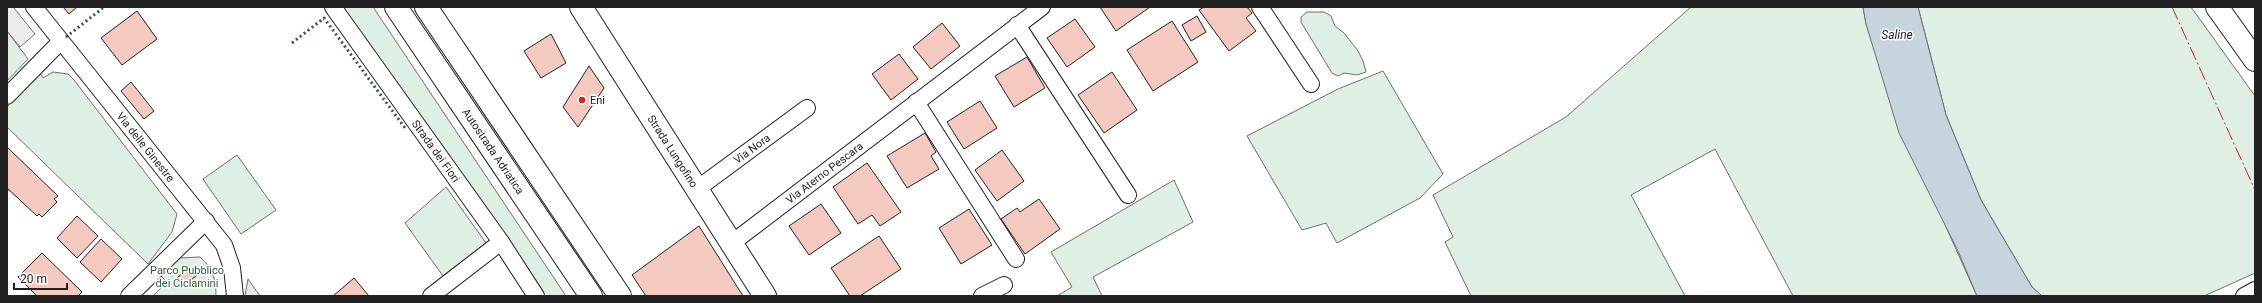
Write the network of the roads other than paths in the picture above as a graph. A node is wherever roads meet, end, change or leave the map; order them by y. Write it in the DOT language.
graph roads {
  1 [pos="34,7"];
  2 [pos="333,7"];
  3 [pos="396,7"];
  4 [pos="426,7"];
  5 [pos="581,7"];
  6 [pos="1042,7"];
  7 [pos="1260,7"];
  8 [pos="2217,7"];
  9 [pos="1017,25"];
  10 [pos="61,41"];
  11 [pos="2255,60"];
  12 [pos="1311,84"];
  13 [pos="7,96"];
  14 [pos="916,102"];
  15 [pos="807,108"];
  16 [pos="697,189"];
  17 [pos="1128,195"];
  18 [pos="206,221"];
  19 [pos="501,242"];
  20 [pos="732,243"];
  21 [pos="1016,258"];
  22 [pos="1004,284"];
  23 [pos="2255,290"];
  24 [pos="130,296"];
  25 [pos="236,296"];
  26 [pos="431,296"];
  27 [pos="536,296"];
  28 [pos="591,296"];
  29 [pos="620,296"];
  30 [pos="765,296"];
  31 [pos="982,296"];
  32 [pos="2244,296"];
  1 -- 10 [label="street, Via delle Ginestre"];
  2 -- 19 [label="street, Strada dei Fiori"];
  3 -- 28 [label="main road, Autostrada Adriatica"];
  4 -- 29 [label="main road"];
  5 -- 16 [label="main road, Strada Lungofino"];
  6 -- 9 [label="street, Via Aterno Pescara"];
  7 -- 12 [label="street"];
  8 -- 11 [label="main road"];
  9 -- 14 [label="street, Via Aterno Pescara"];
  9 -- 17 [label="street"];
  10 -- 13 [label="street"];
  10 -- 18 [label="street, Via delle Ginestre"];
  14 -- 20 [label="street, Via Aterno Pescara"];
  14 -- 21 [label="street"];
  15 -- 16 [label="street, Via Nora"];
  16 -- 20 [label="main road, Strada Lungofino"];
  18 -- 24 [label="street"];
  18 -- 25 [label="street, Via delle Ginestre"];
  19 -- 26 [label="street"];
  19 -- 27 [label="street, Strada dei Fiori"];
  20 -- 30 [label="main road, Strada Lungofino"];
  22 -- 31 [label="street"];
  23 -- 32 [label="street"];
}
